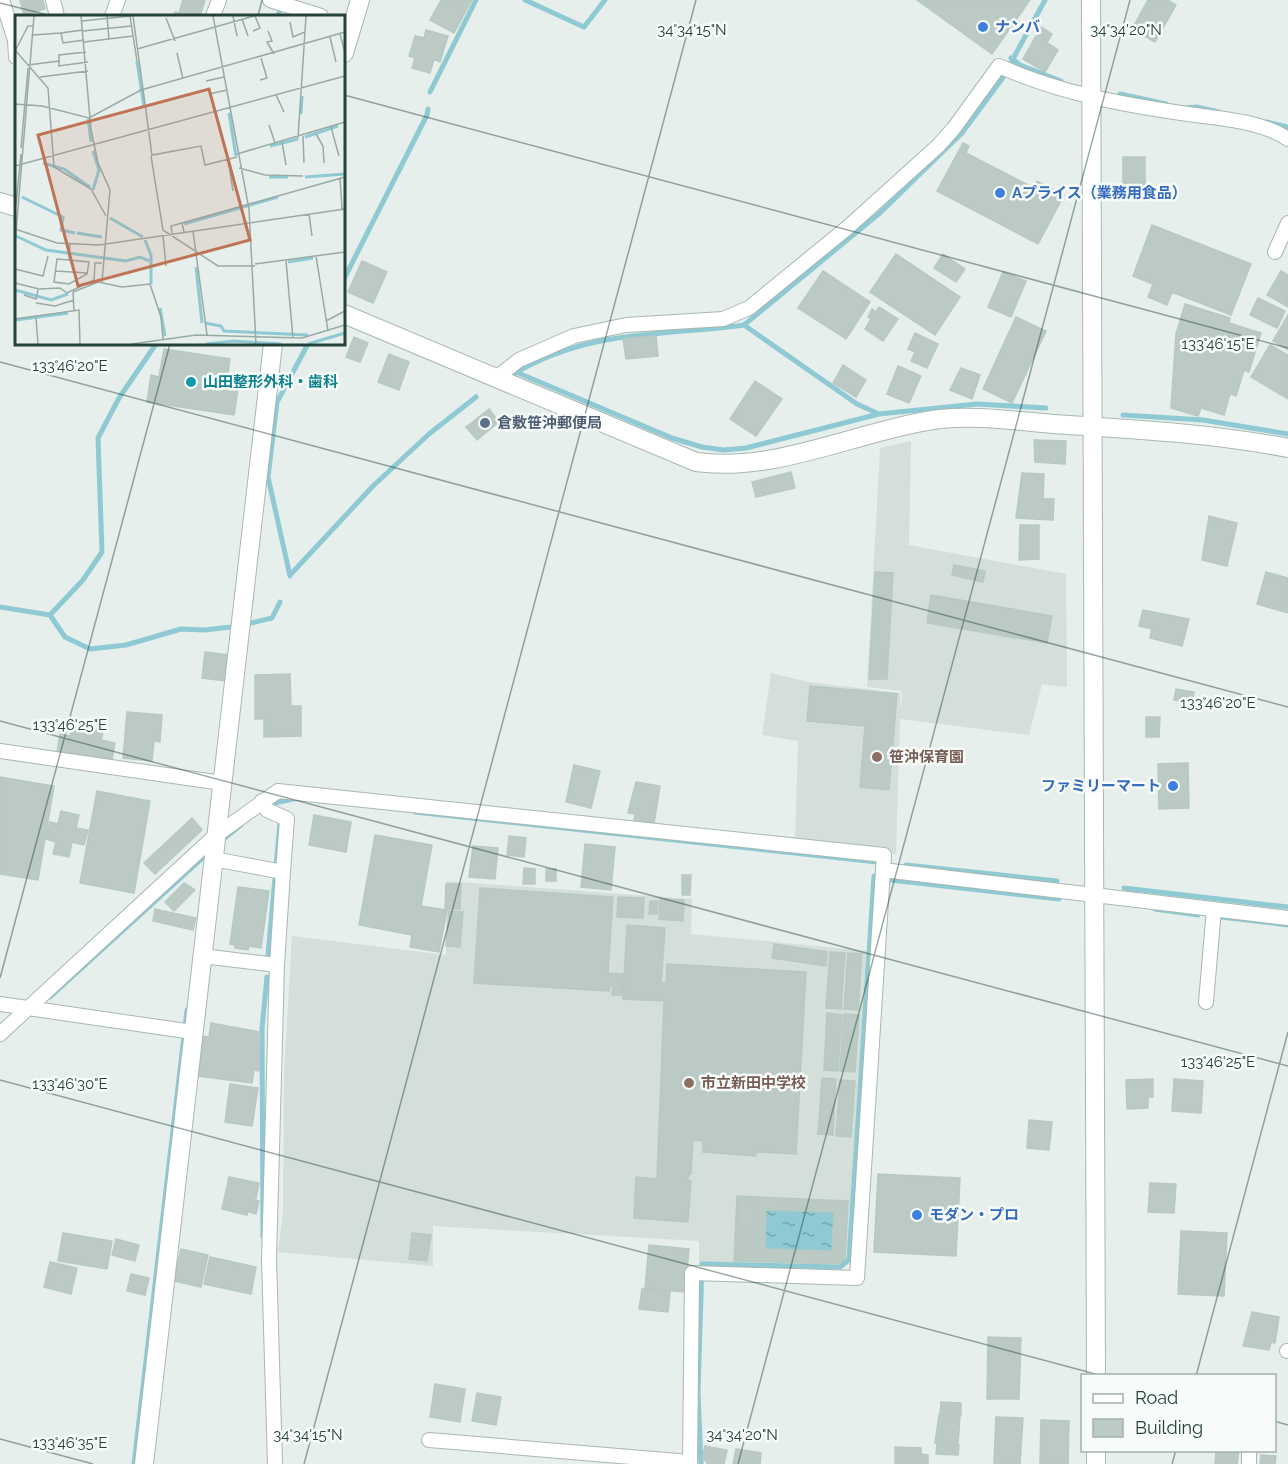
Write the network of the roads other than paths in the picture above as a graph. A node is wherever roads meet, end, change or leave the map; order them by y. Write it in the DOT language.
graph roads {
  1 [pos="2,0"];
  2 [pos="53,0"];
  3 [pos="118,0"];
  4 [pos="219,0"];
  5 [pos="360,0"];
  6 [pos="1091,0"];
  7 [pos="274,1"];
  8 [pos="57,15"];
  9 [pos="112,15"];
  10 [pos="213,15"];
  11 [pos="318,15"];
  12 [pos="347,25"];
  13 [pos="15,40"];
  14 [pos="345,44"];
  15 [pos="1092,98"];
  16 [pos="1288,139"];
  17 [pos="0,202"];
  18 [pos="15,207"];
  19 [pos="1288,223"];
  20 [pos="1275,252"];
  21 [pos="345,314"];
  22 [pos="273,345"];
  23 [pos="496,378"];
  24 [pos="1094,426"];
  25 [pos="1288,448"];
  26 [pos="0,751"];
  27 [pos="222,783"];
  28 [pos="265,805"];
  29 [pos="215,836"];
  30 [pos="213,860"];
  31 [pos="278,871"];
  32 [pos="883,877"];
  33 [pos="1094,894"];
  34 [pos="1214,909"];
  35 [pos="1288,918"];
  36 [pos="202,956"];
  37 [pos="277,965"];
  38 [pos="1206,1002"];
  39 [pos="0,1004"];
  40 [pos="29,1008"];
  41 [pos="188,1031"];
  42 [pos="0,1034"];
  43 [pos="1096,1374"];
  44 [pos="429,1440"];
  45 [pos="690,1463"];
  46 [pos="144,1464"];
  47 [pos="275,1464"];
  1 -- 13 [label="street"];
  2 -- 8 [label="street"];
  3 -- 9 [label="street"];
  4 -- 10 [label="street"];
  5 -- 12 [label="street"];
  6 -- 15 [label="street"];
  7 -- 11 [label="street"];
  12 -- 14 [label="street"];
  15 -- 16 [label="street"];
  15 -- 23 [label="street"];
  15 -- 24 [label="street"];
  17 -- 18 [label="street"];
  19 -- 20 [label="street"];
  21 -- 23 [label="street"];
  22 -- 27 [label="street"];
  23 -- 24 [label="street"];
  24 -- 25 [label="street"];
  24 -- 33 [label="street"];
  26 -- 27 [label="street"];
  27 -- 29 [label="street"];
  28 -- 29 [label="street"];
  28 -- 31 [label="street"];
  28 -- 32 [label="street"];
  29 -- 30 [label="street"];
  29 -- 40 [label="street"];
  30 -- 31 [label="street"];
  30 -- 36 [label="street"];
  31 -- 37 [label="street"];
  32 -- 33 [label="street"];
  32 -- 45 [label="street"];
  33 -- 34 [label="street"];
  33 -- 43 [label="street"];
  34 -- 35 [label="street"];
  34 -- 38 [label="street"];
  36 -- 37 [label="street"];
  36 -- 41 [label="street"];
  37 -- 47 [label="street"];
  39 -- 40 [label="street"];
  40 -- 41 [label="street"];
  40 -- 42 [label="street"];
  41 -- 46 [label="street"];
  44 -- 45 [label="street"];
}
